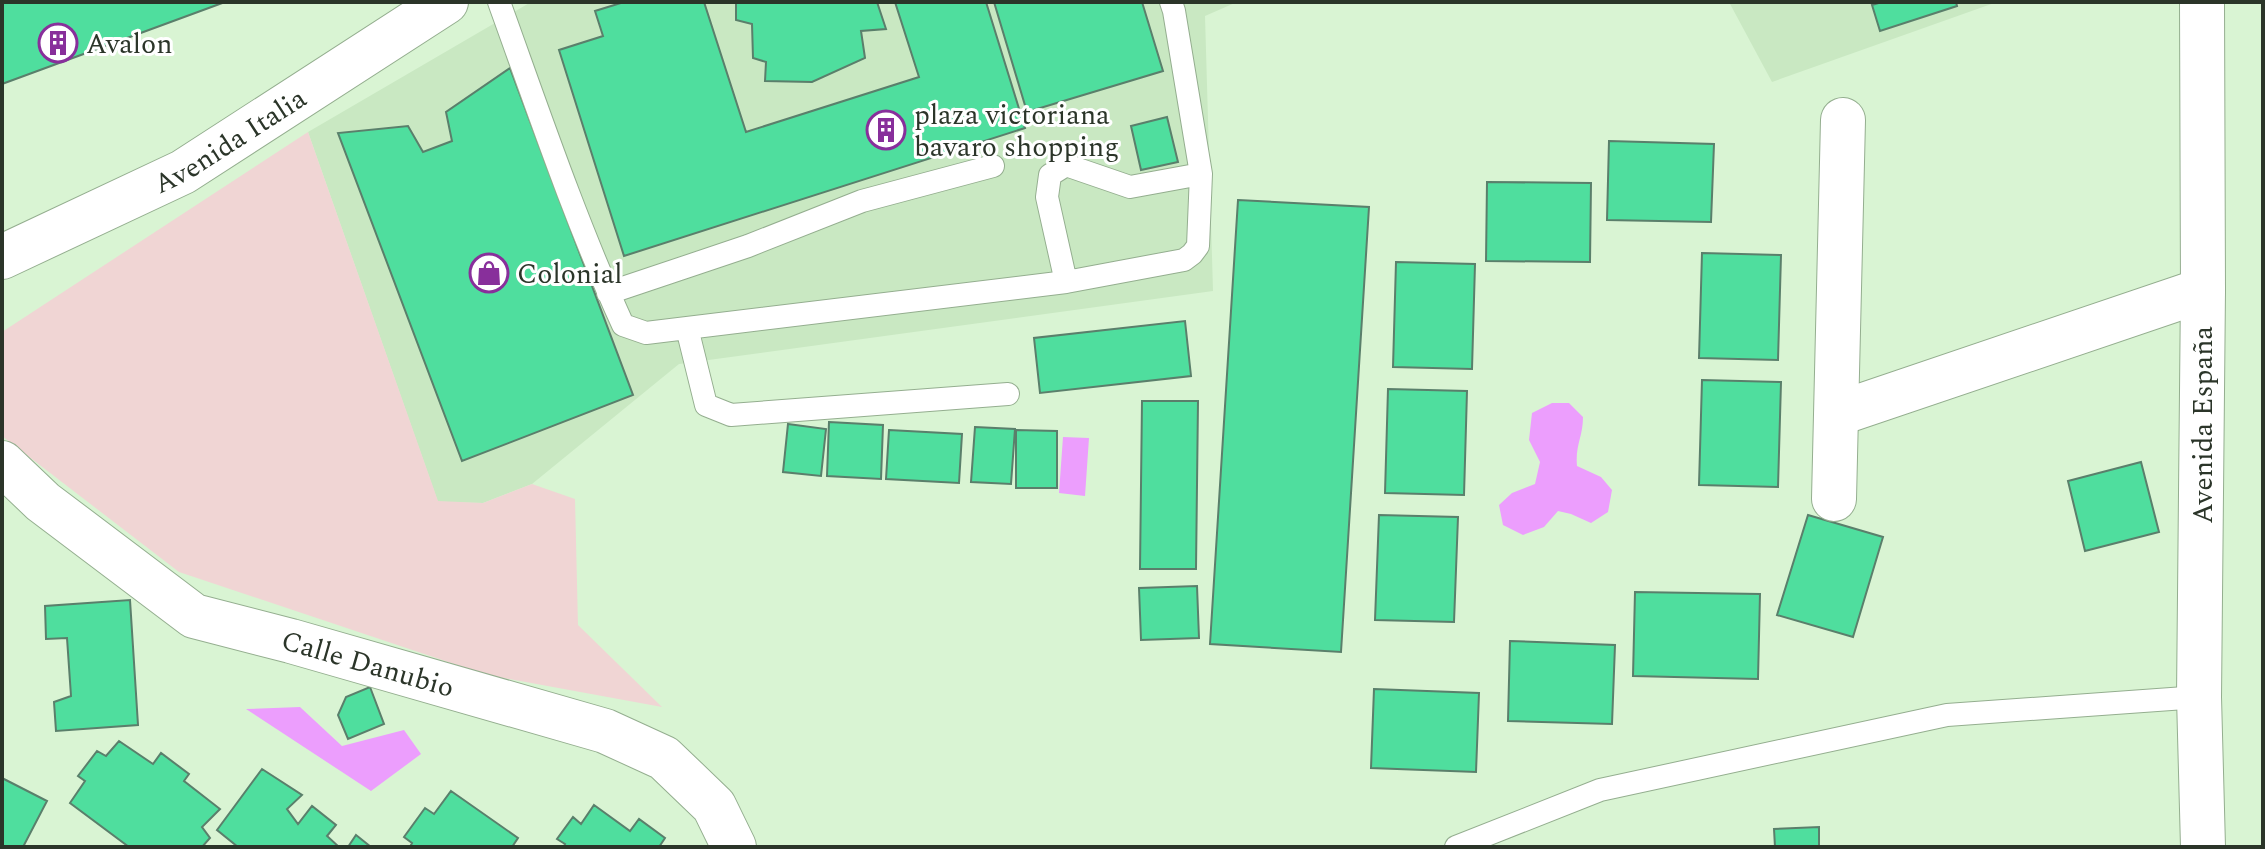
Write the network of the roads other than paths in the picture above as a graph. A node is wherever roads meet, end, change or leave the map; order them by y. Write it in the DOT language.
graph roads {
  1 [pos="446,2"];
  2 [pos="499,2"];
  3 [pos="1171,2"];
  4 [pos="2202,2"];
  5 [pos="1843,120"];
  6 [pos="993,166"];
  7 [pos="1201,174"];
  8 [pos="2,257"];
  9 [pos="1066,282"];
  10 [pos="2203,290"];
  11 [pos="608,293"];
  12 [pos="687,328"];
  13 [pos="1008,394"];
  14 [pos="1837,414"];
  15 [pos="2,463"];
  16 [pos="1834,499"];
  17 [pos="2199,697"];
  18 [pos="734,847"];
  19 [pos="1456,847"];
  20 [pos="2203,847"];
  1 -- 8 [label="street, Avenida Italia"];
  2 -- 11 [label="lane"];
  3 -- 7 [label="lane"];
  4 -- 10 [label="street, Avenida España"];
  5 -- 14 [label="street"];
  6 -- 11 [label="lane"];
  7 -- 9 [label="lane"];
  7 -- 9 [label="lane"];
  9 -- 12 [label="lane"];
  10 -- 14 [label="street"];
  10 -- 17 [label="street, Avenida España"];
  11 -- 12 [label="lane"];
  12 -- 13 [label="lane"];
  14 -- 16 [label="street"];
  15 -- 18 [label="street, Calle Danubio"];
  17 -- 19 [label="lane"];
  17 -- 20 [label="street, Avenida España"];
}
